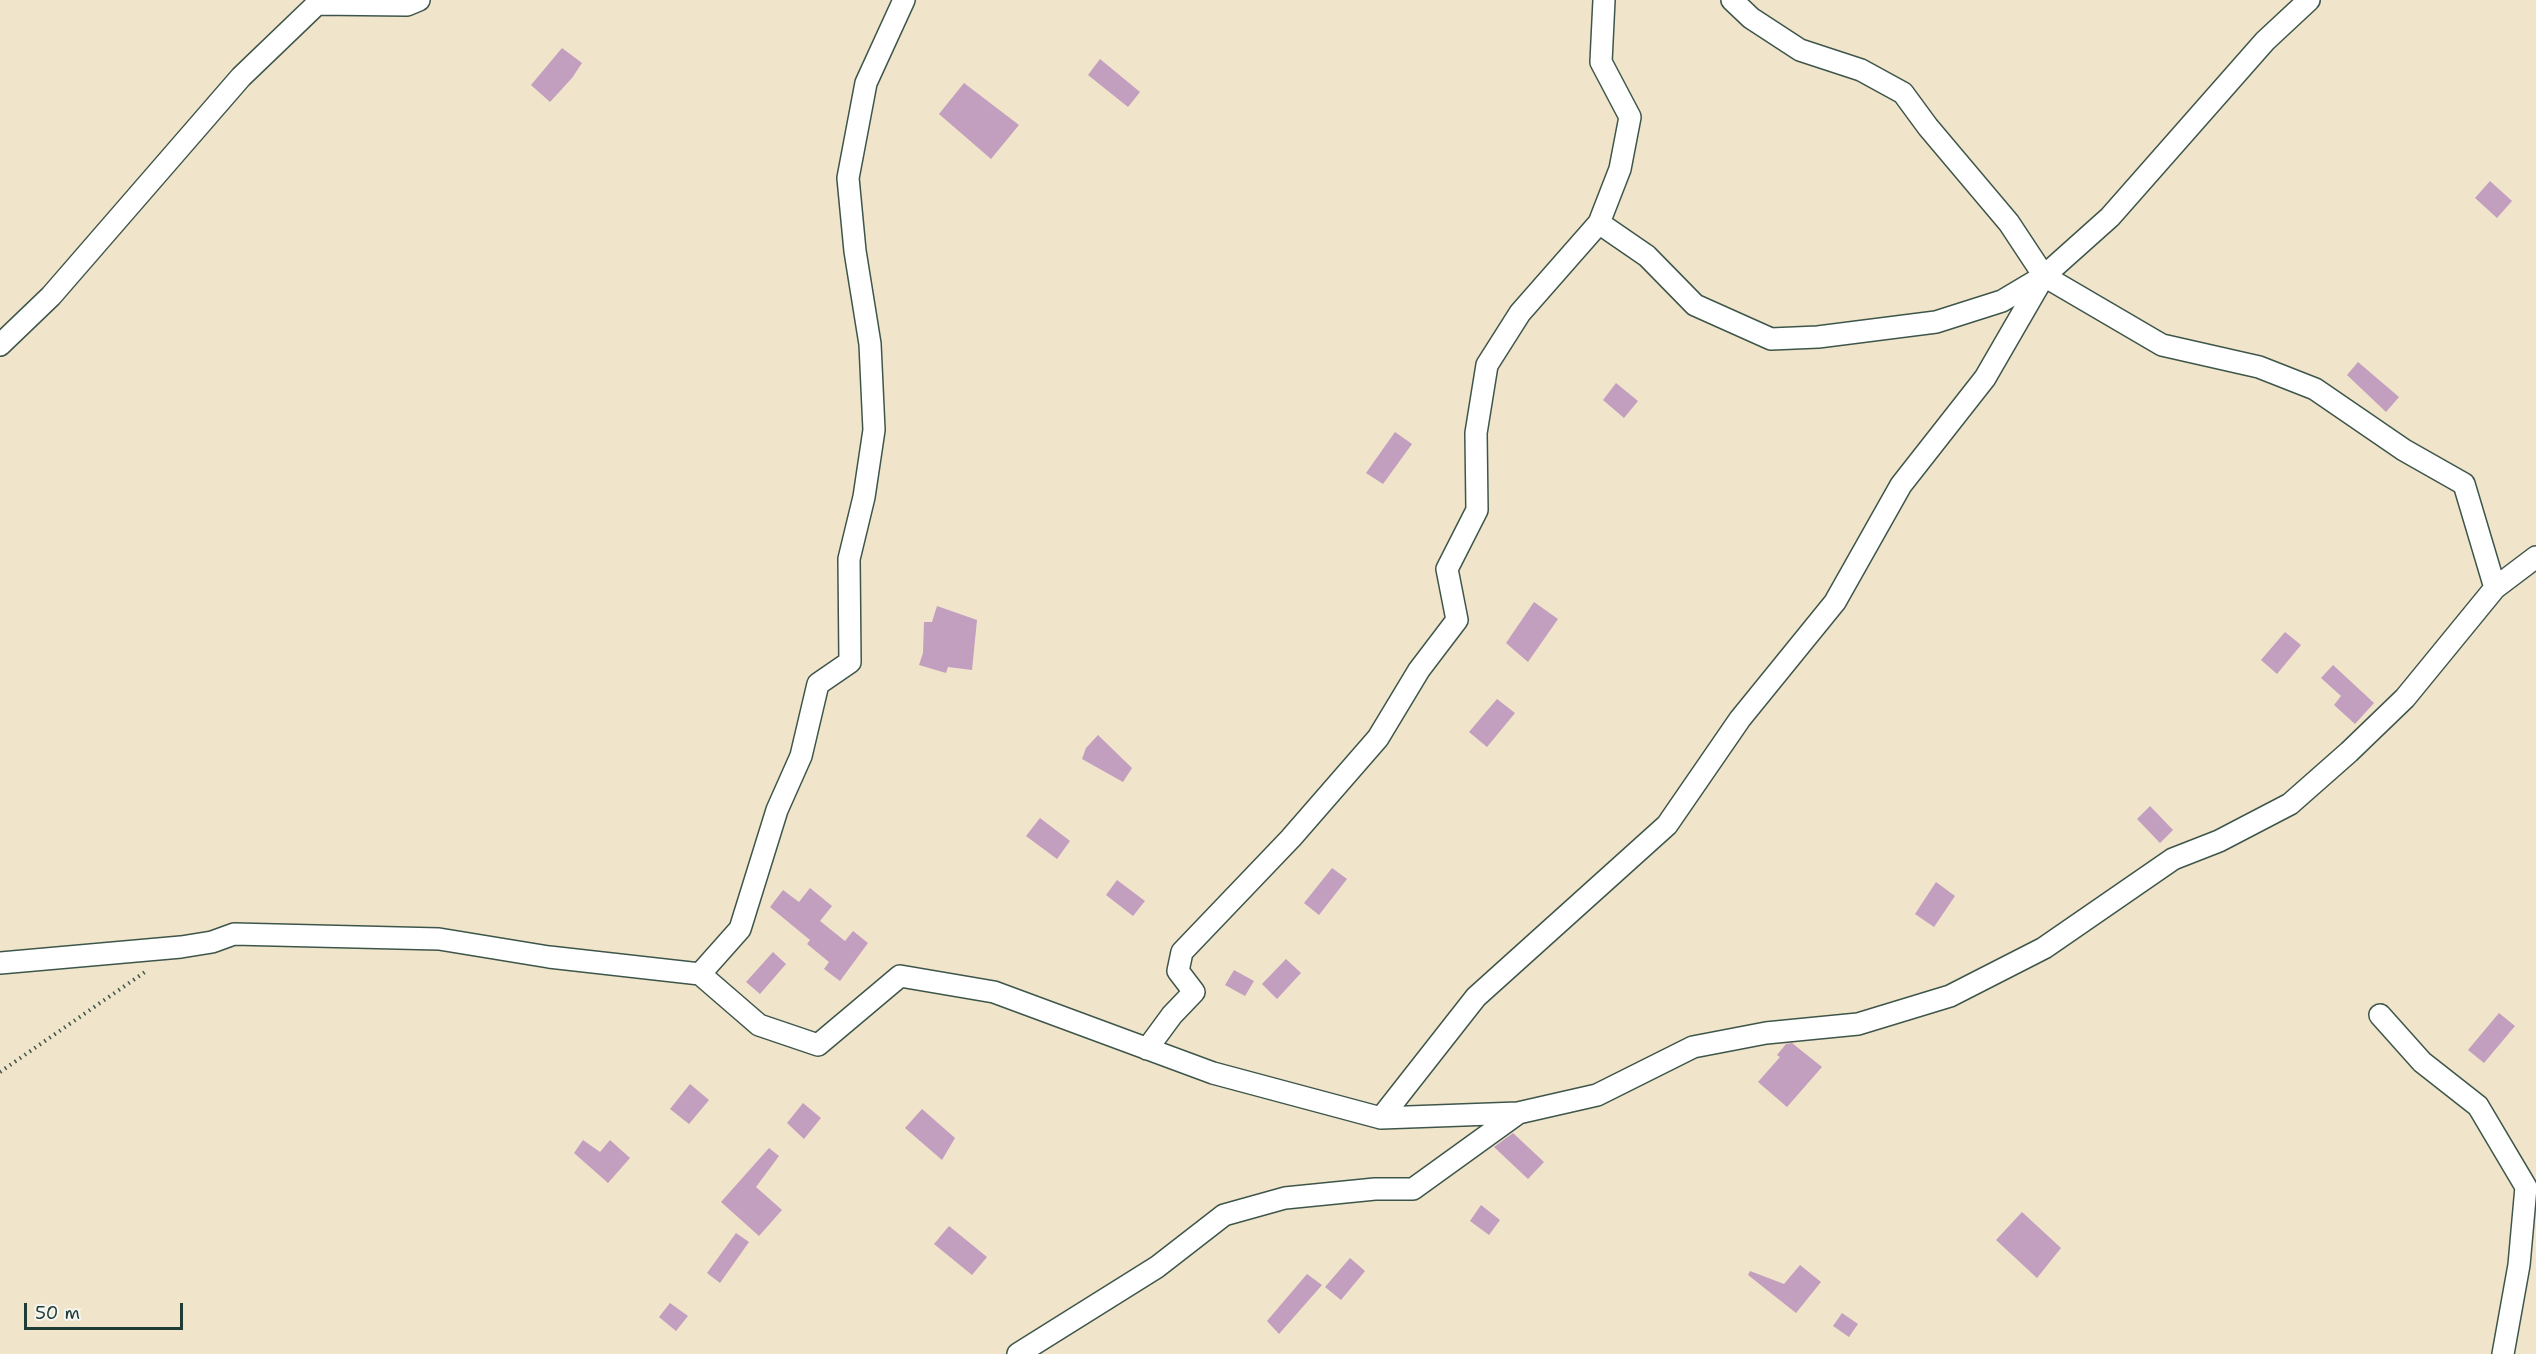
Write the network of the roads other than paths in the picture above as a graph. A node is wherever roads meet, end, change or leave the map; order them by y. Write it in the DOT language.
graph roads {
  1 [pos="419,0"];
  2 [pos="904,0"];
  3 [pos="1604,0"];
  4 [pos="1732,0"];
  5 [pos="2309,0"];
  6 [pos="317,2"];
  7 [pos="1599,223"];
  8 [pos="2044,276"];
  9 [pos="0,345"];
  10 [pos="2536,557"];
  11 [pos="2495,588"];
  12 [pos="0,963"];
  13 [pos="700,974"];
  14 [pos="2380,1015"];
  15 [pos="1147,1049"];
  16 [pos="1518,1113"];
  17 [pos="1381,1118"];
  18 [pos="2531,1182"];
  19 [pos="1018,1354"];
  20 [pos="2503,1354"];
  1 -- 6 [label="street"];
  2 -- 13 [label="street"];
  3 -- 7 [label="street"];
  4 -- 8 [label="street"];
  5 -- 8 [label="street"];
  6 -- 9 [label="street"];
  7 -- 8 [label="street"];
  7 -- 15 [label="street"];
  8 -- 11 [label="street"];
  8 -- 17 [label="street"];
  10 -- 11 [label="street"];
  11 -- 16 [label="street"];
  12 -- 13 [label="street"];
  13 -- 15 [label="street"];
  14 -- 18 [label="street"];
  15 -- 17 [label="street"];
  16 -- 17 [label="street"];
  16 -- 19 [label="street"];
  18 -- 20 [label="street"];
}
